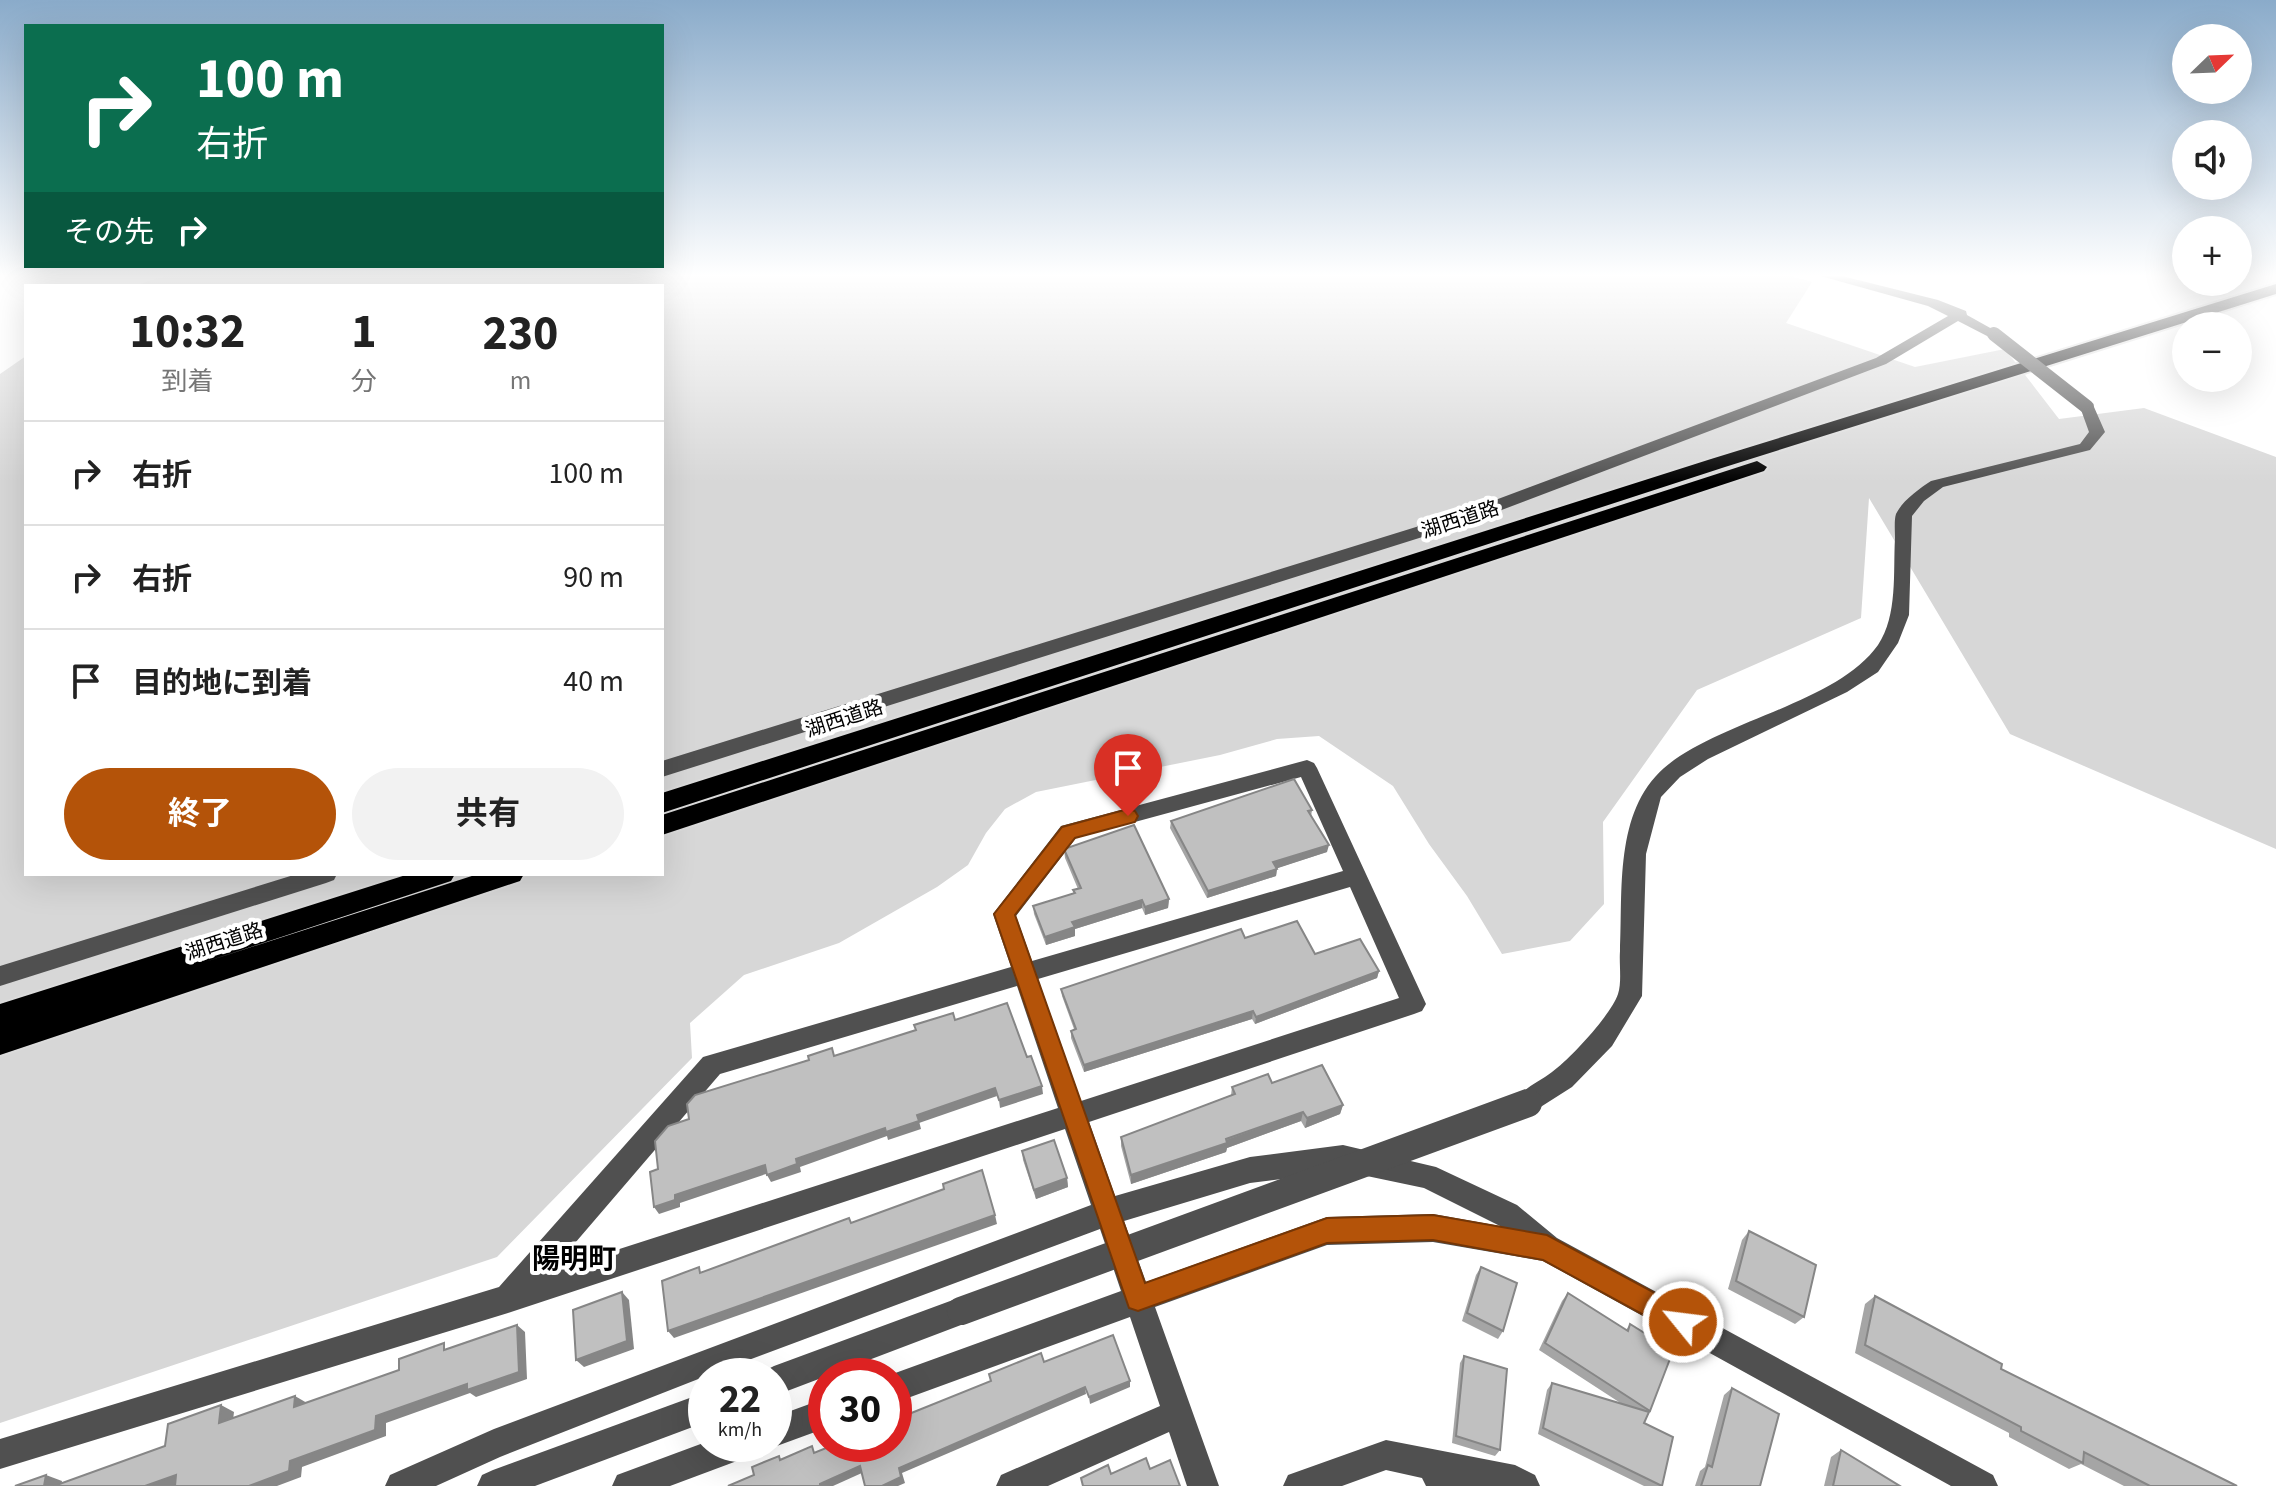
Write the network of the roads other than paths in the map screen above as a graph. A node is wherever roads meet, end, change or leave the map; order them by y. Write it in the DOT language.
graph roads {
  1 [pos="1909,344"];
  2 [pos="2007,344"];
  3 [pos="2098,344"];
  4 [pos="2139,344"];
  5 [pos="664,768"];
  6 [pos="664,802"];
  7 [pos="664,824"];
  8 [pos="320,876"];
  9 [pos="436,876"];
  10 [pos="505,876"];
  11 [pos="1357,876"];
  12 [pos="1025,974"];
  13 [pos="0,976"];
  14 [pos="0,1017"];
  15 [pos="0,1042"];
  16 [pos="1073,1113"];
  17 [pos="1108,1212"];
  18 [pos="1547,1248"];
  19 [pos="1138,1298"];
  20 [pos="508,1299"];
  21 [pos="792,1374"];
  22 [pos="912,1381"];
  23 [pos="1178,1413"];
  24 [pos="688,1414"];
  25 [pos="0,1454"];
  26 [pos="693,1462"];
  27 [pos="1436,1475"];
  28 [pos="401,1486"];
  29 [pos="493,1486"];
  30 [pos="628,1486"];
  31 [pos="1012,1486"];
  32 [pos="1203,1486"];
  33 [pos="1299,1486"];
  34 [pos="1524,1486"];
  35 [pos="1982,1486"];
  1 -- 5 [label="street"];
  2 -- 21 [label="street, bridge"];
  3 -- 6 [label="highway, 湖西道路"];
  4 -- 7 [label="highway"];
  8 -- 13 [label="street"];
  9 -- 14 [label="highway, 湖西道路"];
  10 -- 15 [label="highway, 湖西道路"];
  11 -- 12 [label="street"];
  11 -- 12 [label="street"];
  11 -- 16 [label="street"];
  12 -- 16 [label="street"];
  12 -- 20 [label="street"];
  16 -- 17 [label="street"];
  16 -- 20 [label="street"];
  17 -- 18 [label="street"];
  17 -- 19 [label="street"];
  17 -- 28 [label="street"];
  18 -- 19 [label="street"];
  18 -- 35 [label="street"];
  19 -- 22 [label="street"];
  19 -- 23 [label="street"];
  20 -- 25 [label="street"];
  23 -- 31 [label="street"];
  23 -- 32 [label="street"];
  24 -- 29 [label="street"];
  26 -- 30 [label="street"];
  27 -- 33 [label="street"];
  27 -- 34 [label="street"];
}
